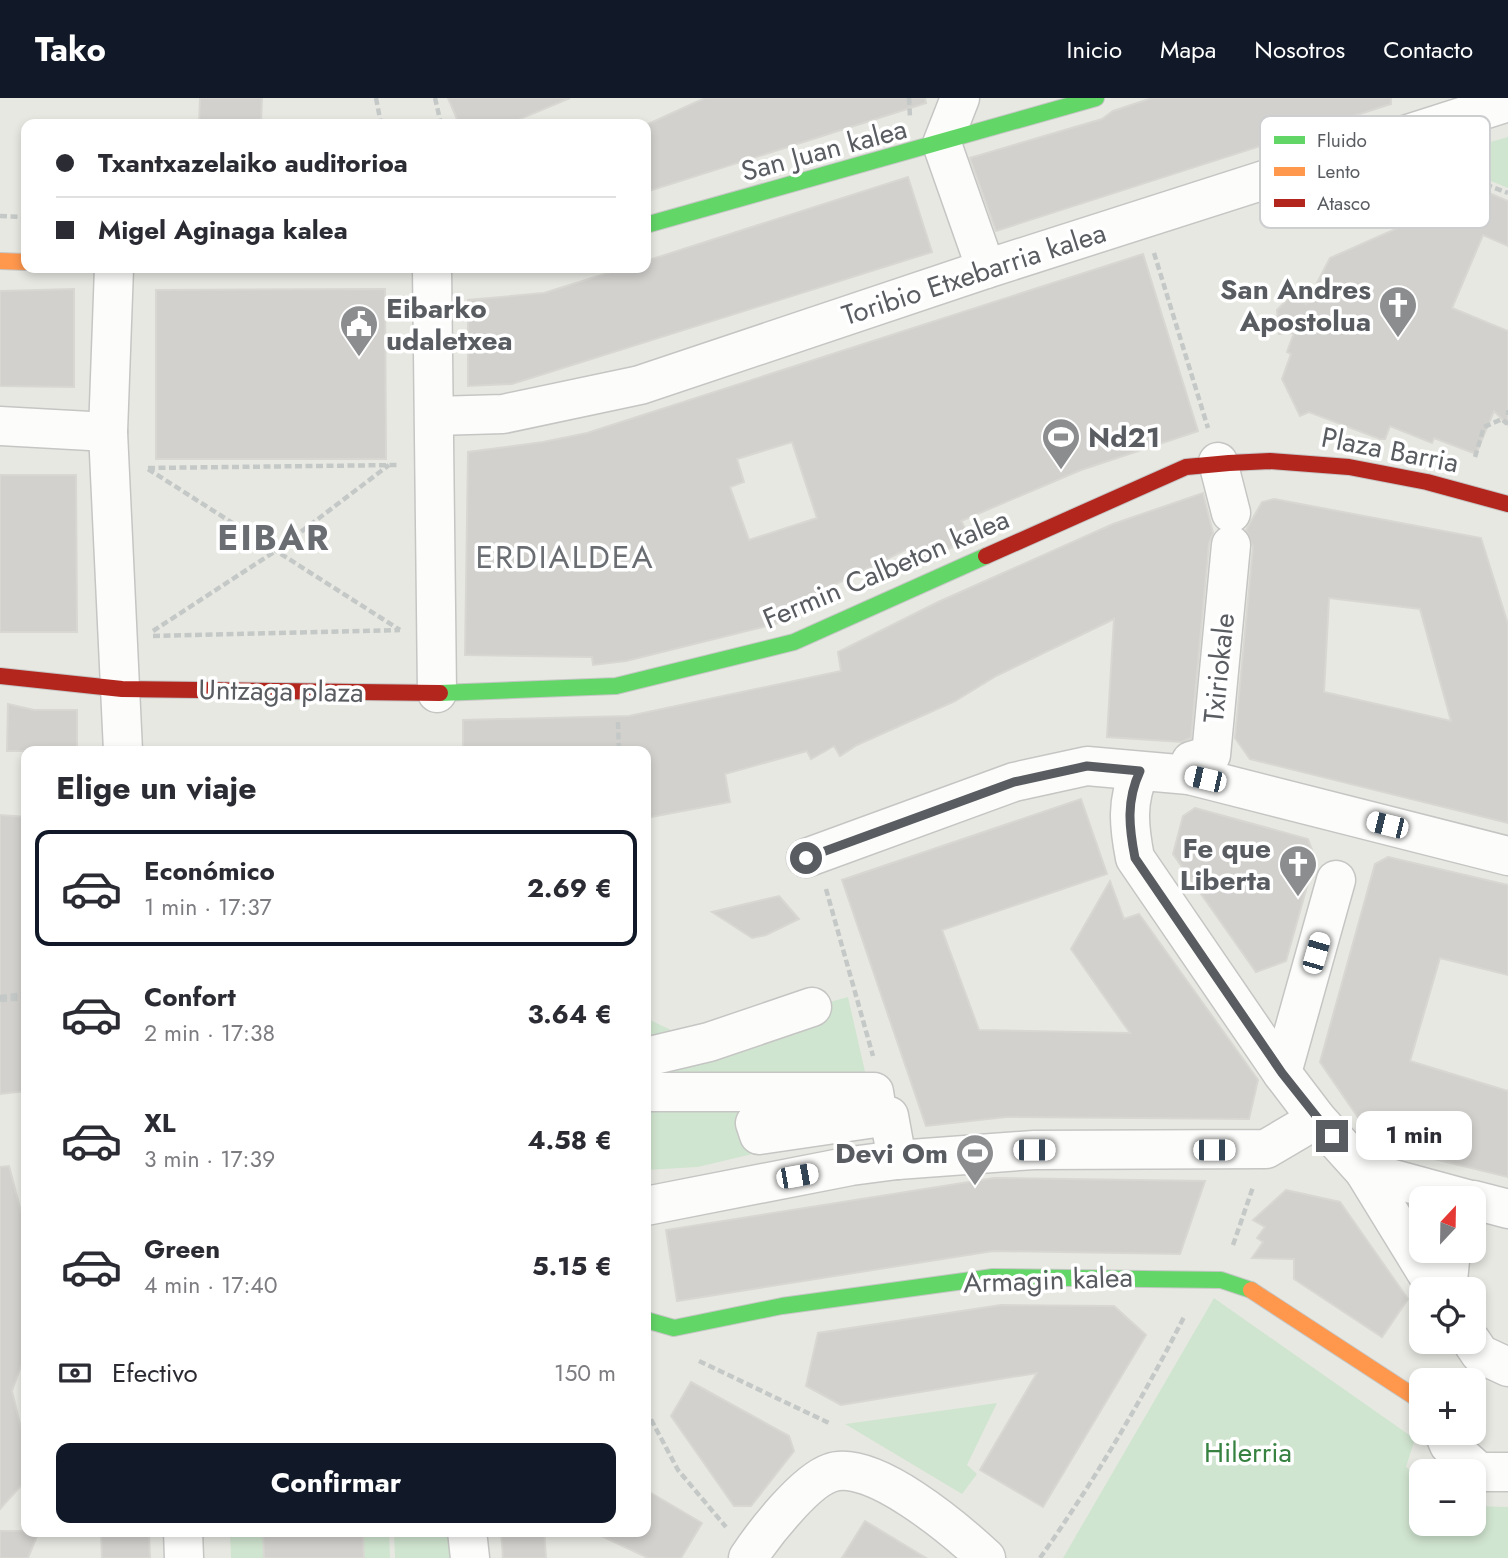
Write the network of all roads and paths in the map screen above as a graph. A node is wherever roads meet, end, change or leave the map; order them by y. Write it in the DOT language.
graph roads {
  1 [pos="376,98"];
  2 [pos="435,98"];
  3 [pos="960,98"];
  4 [pos="1077,100"];
  5 [pos="1508,102"];
  6 [pos="1464,116"];
  7 [pos="380,119"];
  8 [pos="441,119"];
  9 [pos="942,144"];
  10 [pos="1260,181"];
  11 [pos="1490,186"];
  12 [pos="1508,193"];
  13 [pos="0,216"];
  14 [pos="21,217"];
  15 [pos="651,224"];
  16 [pos="0,261"];
  17 [pos="21,262"];
  18 [pos="1157,263"];
  19 [pos="986,269"];
  20 [pos="114,273"];
  21 [pos="432,273"];
  22 [pos="435,416"];
  23 [pos="1508,421"];
  24 [pos="0,426"];
  25 [pos="109,445"];
  26 [pos="1213,446"];
  27 [pos="1473,463"];
  28 [pos="389,465"];
  29 [pos="436,465"];
  30 [pos="147,468"];
  31 [pos="1508,504"];
  32 [pos="277,550"];
  33 [pos="418,630"];
  34 [pos="0,676"];
  35 [pos="122,689"];
  36 [pos="437,694"];
  37 [pos="123,746"];
  38 [pos="1140,771"];
  39 [pos="1189,775"];
  40 [pos="811,856"];
  41 [pos="1508,856"];
  42 [pos="1336,880"];
  43 [pos="21,996"];
  44 [pos="0,998"];
  45 [pos="812,1007"];
  46 [pos="651,1056"];
  47 [pos="875,1064"];
  48 [pos="1282,1073"];
  49 [pos="651,1092"];
  50 [pos="1317,1119"];
  51 [pos="1266,1149"];
  52 [pos="897,1160"];
  53 [pos="1364,1171"];
  54 [pos="1415,1186"];
  55 [pos="651,1205"];
  56 [pos="1429,1277"];
  57 [pos="1203,1280"];
  58 [pos="1221,1280"];
  59 [pos="651,1321"];
  60 [pos="1480,1354"];
  61 [pos="691,1357"];
  62 [pos="1508,1367"];
  63 [pos="1409,1393"];
  64 [pos="651,1419"];
  65 [pos="831,1424"];
  66 [pos="1449,1445"];
  67 [pos="1508,1472"];
  68 [pos="725,1526"];
  69 [pos="183,1537"];
  70 [pos="468,1537"];
  71 [pos="184,1558"];
  72 [pos="470,1558"];
  73 [pos="748,1558"];
  74 [pos="986,1558"];
  75 [pos="1040,1558"];
  1 -- 7 [label="path"];
  2 -- 8 [label="path"];
  3 -- 9 [label="street"];
  4 -- 9 [label="street, San Juan kalea"];
  5 -- 6 [label="street, Toribio Etxebarria kalea"];
  9 -- 15 [label="street, San Juan kalea"];
  9 -- 19 [label="street"];
  10 -- 19 [label="street, Toribio Etxebarria kalea"];
  11 -- 12 [label="path"];
  13 -- 14 [label="path"];
  16 -- 17 [label="street"];
  18 -- 26 [label="path"];
  19 -- 22 [label="street, Toribio Etxebarria kalea"];
  20 -- 25 [label="street"];
  21 -- 22 [label="street"];
  22 -- 29 [label="street"];
  23 -- 27 [label="path"];
  24 -- 25 [label="street"];
  25 -- 30 [label="path"];
  25 -- 35 [label="street"];
  26 -- 31 [label="street, Plaza Barria"];
  26 -- 36 [label="street, Fermin Calbeton kalea"];
  26 -- 39 [label="street, Txiriokale"];
  28 -- 29 [label="path"];
  28 -- 30 [label="path"];
  28 -- 32 [label="path"];
  29 -- 33 [label="street"];
  30 -- 32 [label="path"];
  32 -- 33 [label="path"];
  32 -- 33 [label="path"];
  33 -- 36 [label="street"];
  34 -- 35 [label="street, Untzaga plaza"];
  35 -- 36 [label="street, Untzaga plaza"];
  35 -- 37 [label="street"];
  38 -- 39 [label="street"];
  38 -- 40 [label="street"];
  38 -- 48 [label="street"];
  39 -- 41 [label="street"];
  40 -- 47 [label="path"];
  42 -- 48 [label="street"];
  43 -- 44 [label="path"];
  45 -- 46 [label="street"];
  48 -- 50 [label="street"];
  49 -- 52 [label="street"];
  50 -- 51 [label="street"];
  50 -- 53 [label="street"];
  51 -- 52 [label="street"];
  51 -- 58 [label="path"];
  52 -- 55 [label="street"];
  53 -- 54 [label="street"];
  53 -- 56 [label="street"];
  57 -- 58 [label="street, Armagin kalea"];
  57 -- 59 [label="street, Armagin kalea"];
  57 -- 75 [label="path"];
  58 -- 63 [label="street, Armagin kalea"];
  60 -- 62 [label="street"];
  61 -- 65 [label="path"];
  64 -- 68 [label="path"];
  66 -- 67 [label="street"];
  69 -- 71 [label="street"];
  70 -- 72 [label="street"];
  73 -- 74 [label="street"];
}
